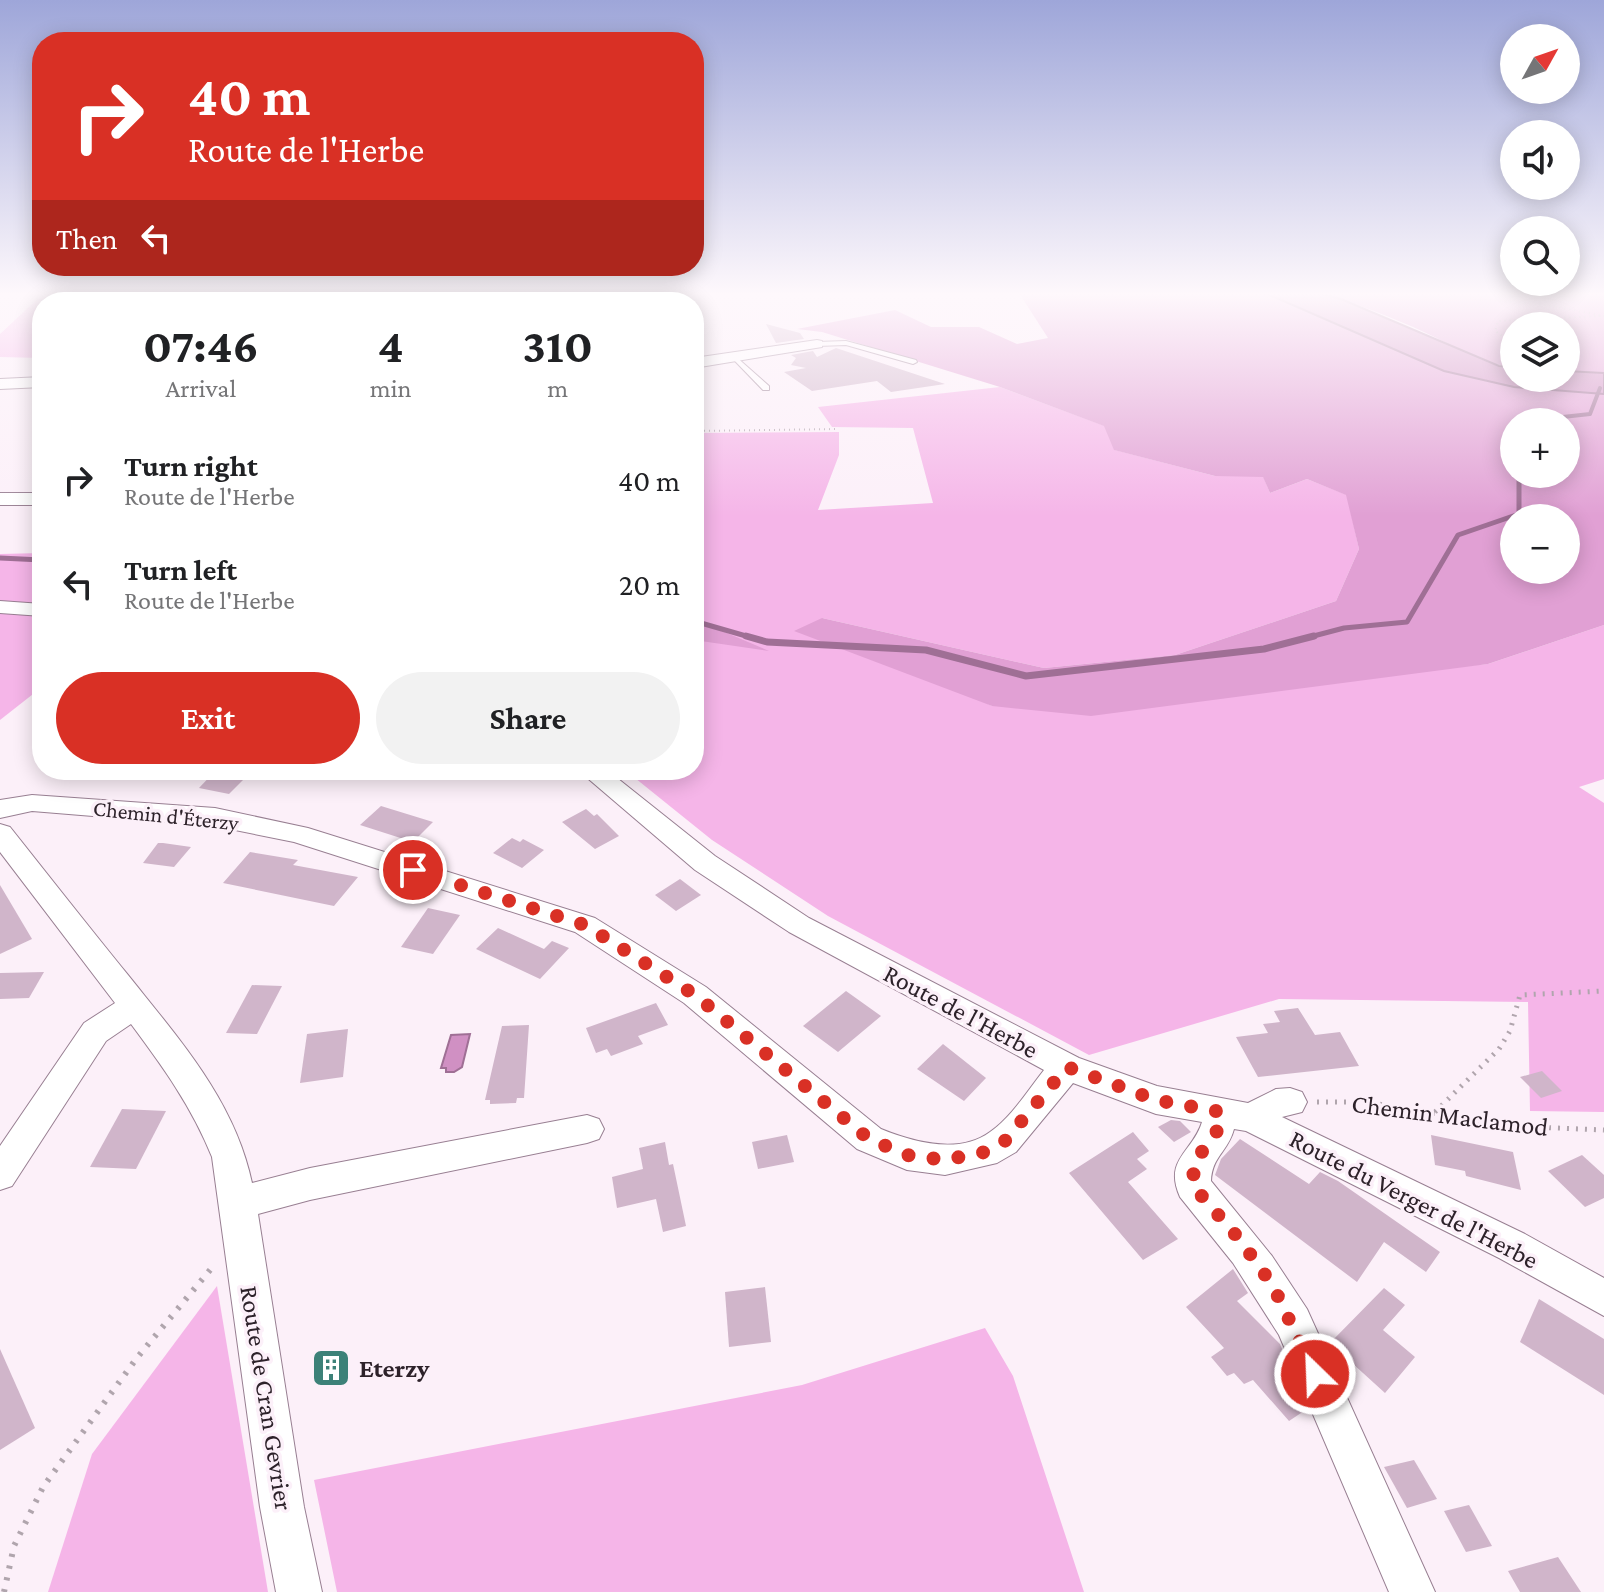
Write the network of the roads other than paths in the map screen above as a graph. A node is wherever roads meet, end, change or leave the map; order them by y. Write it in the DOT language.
graph roads {
  1 [pos="745,367"];
  2 [pos="32,382"];
  3 [pos="0,384"];
  4 [pos="766,388"];
  5 [pos="0,499"];
  6 [pos="32,499"];
  7 [pos="0,607"];
  8 [pos="32,609"];
  9 [pos="603,780"];
  10 [pos="0,809"];
  11 [pos="0,833"];
  12 [pos="133,1007"];
  13 [pos="1067,1067"];
  14 [pos="1290,1102"];
  15 [pos="1236,1115"];
  16 [pos="587,1129"];
  17 [pos="0,1175"];
  18 [pos="240,1217"];
  19 [pos="1604,1298"];
  20 [pos="299,1592"];
  21 [pos="1412,1592"];
  1 -- 4 [label="lane"];
  2 -- 3 [label="street"];
  5 -- 6 [label="street"];
  7 -- 8 [label="street"];
  9 -- 13 [label="street, Route de l'Herbe"];
  10 -- 13 [label="street, Chemin d'Éterzy"];
  11 -- 12 [label="street, Route de Cran Gevrier"];
  12 -- 17 [label="street"];
  12 -- 18 [label="street, Route de Cran Gevrier"];
  13 -- 15 [label="street, Route de l'Herbe"];
  14 -- 15 [label="street"];
  15 -- 19 [label="street, Route du Verger de l'Herbe"];
  15 -- 21 [label="street"];
  16 -- 18 [label="street"];
  18 -- 20 [label="street, Route de Cran Gevrier"];
}
